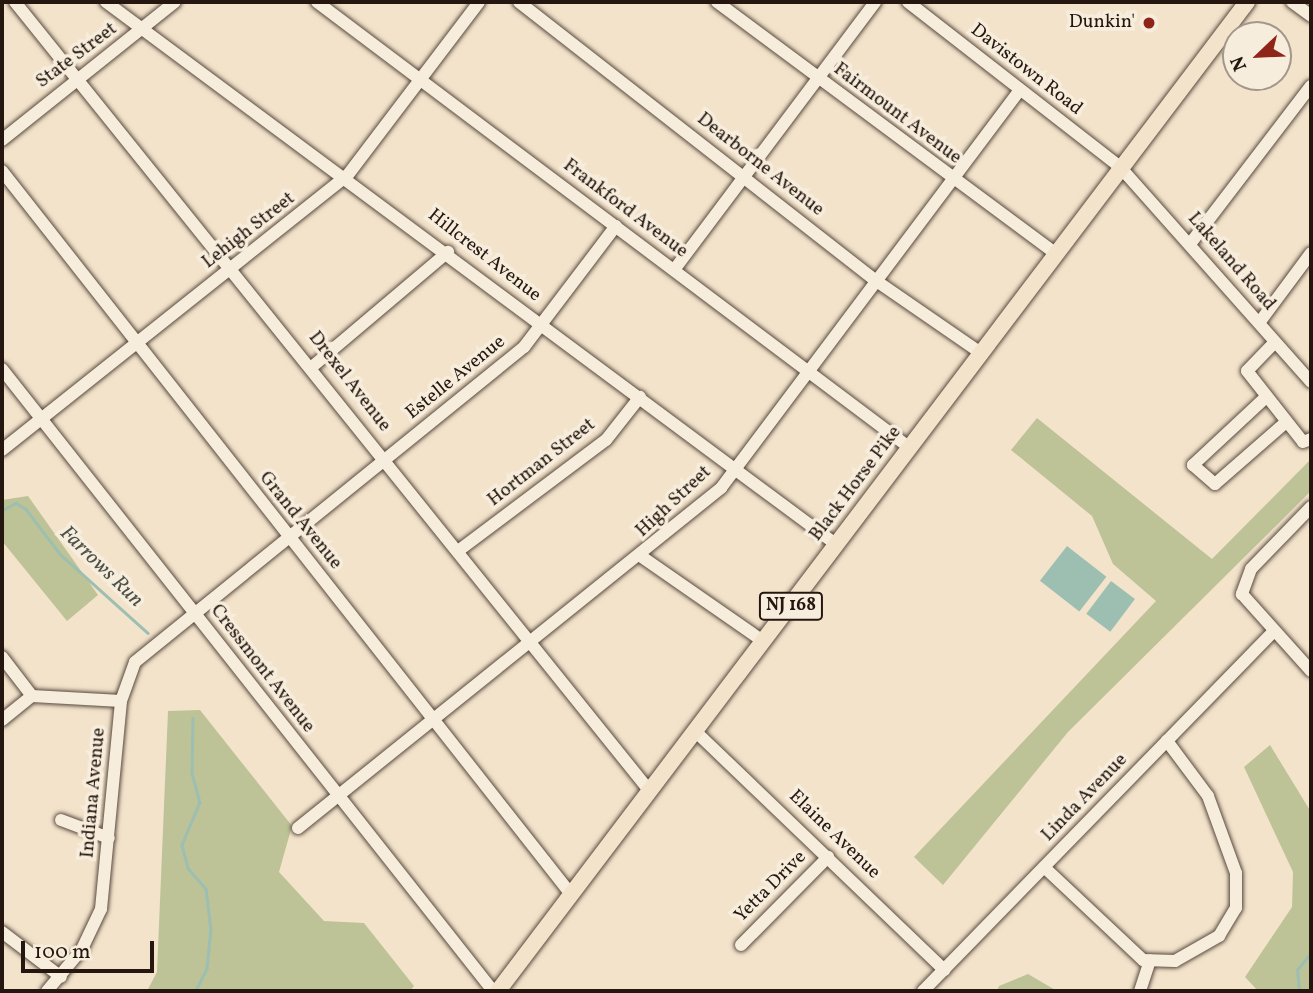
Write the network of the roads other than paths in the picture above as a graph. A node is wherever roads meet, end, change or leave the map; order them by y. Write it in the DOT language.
graph roads {
  1 [pos="15,2"];
  2 [pos="106,2"];
  3 [pos="175,2"];
  4 [pos="317,2"];
  5 [pos="479,2"];
  6 [pos="519,2"];
  7 [pos="717,2"];
  8 [pos="875,2"];
  9 [pos="908,2"];
  10 [pos="1247,2"];
  11 [pos="1292,2"];
  12 [pos="1311,16"];
  13 [pos="149,28"];
  14 [pos="817,77"];
  15 [pos="75,79"];
  16 [pos="421,79"];
  17 [pos="1311,86"];
  18 [pos="1020,90"];
  19 [pos="2,140"];
  20 [pos="1121,168"];
  21 [pos="2,171"];
  22 [pos="743,174"];
  23 [pos="346,176"];
  24 [pos="951,180"];
  25 [pos="616,226"];
  26 [pos="1190,244"];
  27 [pos="448,252"];
  28 [pos="1311,253"];
  29 [pos="1056,254"];
  30 [pos="232,268"];
  31 [pos="674,270"];
  32 [pos="875,280"];
  33 [pos="1259,323"];
  34 [pos="543,326"];
  35 [pos="137,342"];
  36 [pos="1275,342"];
  37 [pos="981,353"];
  38 [pos="313,366"];
  39 [pos="2,369"];
  40 [pos="805,374"];
  41 [pos="1311,382"];
  42 [pos="640,397"];
  43 [pos="1265,397"];
  44 [pos="41,418"];
  45 [pos="1286,422"];
  46 [pos="1311,439"];
  47 [pos="910,449"];
  48 [pos="2,450"];
  49 [pos="385,459"];
  50 [pos="736,468"];
  51 [pos="1311,507"];
  52 [pos="288,536"];
  53 [pos="837,545"];
  54 [pos="458,551"];
  55 [pos="642,557"];
  56 [pos="193,611"];
  57 [pos="1274,631"];
  58 [pos="764,640"];
  59 [pos="530,646"];
  60 [pos="2,657"];
  61 [pos="1311,671"];
  62 [pos="32,696"];
  63 [pos="121,701"];
  64 [pos="2,720"];
  65 [pos="433,722"];
  66 [pos="694,730"];
  67 [pos="1167,741"];
  68 [pos="648,789"];
  69 [pos="335,798"];
  70 [pos="61,820"];
  71 [pos="298,828"];
  72 [pos="109,838"];
  73 [pos="828,857"];
  74 [pos="1044,867"];
  75 [pos="570,892"];
  76 [pos="2,932"];
  77 [pos="741,944"];
  78 [pos="1150,961"];
  79 [pos="944,970"];
  80 [pos="61,977"];
  81 [pos="47,991"];
  82 [pos="496,991"];
  83 [pos="923,991"];
  84 [pos="1140,991"];
  1 -- 15 [label="street, Drexel Avenue"];
  2 -- 13 [label="street, Hillcrest Avenue"];
  3 -- 13 [label="street, State Street"];
  4 -- 16 [label="street, Frankford Avenue"];
  5 -- 16 [label="street, Lehigh Street"];
  6 -- 22 [label="street, Dearborne Avenue"];
  7 -- 14 [label="street, Fairmount Avenue"];
  8 -- 14 [label="street"];
  9 -- 18 [label="street, Davistown Road"];
  10 -- 20 [label="main road, Black Horse Pike / NJ 168"];
  11 -- 12 [label="street"];
  13 -- 15 [label="street, State Street"];
  13 -- 23 [label="street, Hillcrest Avenue"];
  14 -- 22 [label="street"];
  14 -- 24 [label="street, Fairmount Avenue"];
  15 -- 19 [label="street, State Street"];
  15 -- 30 [label="street, Drexel Avenue"];
  16 -- 23 [label="street, Lehigh Street"];
  16 -- 25 [label="street, Frankford Avenue"];
  17 -- 26 [label="street"];
  18 -- 20 [label="street, Davistown Road"];
  18 -- 24 [label="street, High Street"];
  20 -- 26 [label="street, Lakeland Road"];
  20 -- 29 [label="main road, Black Horse Pike / NJ 168"];
  21 -- 35 [label="street, Grand Avenue"];
  22 -- 31 [label="street"];
  22 -- 32 [label="street, Dearborne Avenue"];
  23 -- 27 [label="street, Hillcrest Avenue"];
  23 -- 30 [label="street, Lehigh Street"];
  24 -- 29 [label="street, Fairmount Avenue"];
  24 -- 32 [label="street, High Street"];
  25 -- 31 [label="street, Frankford Avenue"];
  25 -- 34 [label="street, Estelle Avenue"];
  26 -- 33 [label="street, Lakeland Road"];
  27 -- 34 [label="street, Hillcrest Avenue"];
  27 -- 38 [label="street"];
  28 -- 33 [label="street"];
  29 -- 37 [label="main road, Black Horse Pike / NJ 168"];
  30 -- 35 [label="street, Lehigh Street"];
  30 -- 38 [label="street, Drexel Avenue"];
  31 -- 40 [label="street, Frankford Avenue"];
  32 -- 37 [label="street, Dearborne Avenue"];
  32 -- 40 [label="street, High Street"];
  33 -- 36 [label="street, Lakeland Road"];
  34 -- 42 [label="street, Hillcrest Avenue"];
  34 -- 49 [label="street, Estelle Avenue"];
  35 -- 44 [label="street, Lehigh Street"];
  35 -- 52 [label="street, Grand Avenue"];
  36 -- 41 [label="street, Lakeland Road"];
  36 -- 43 [label="street"];
  37 -- 47 [label="main road, Black Horse Pike / NJ 168"];
  38 -- 49 [label="street, Drexel Avenue"];
  39 -- 44 [label="street, Cressmont Avenue"];
  40 -- 47 [label="street, Frankford Avenue"];
  40 -- 50 [label="street, High Street"];
  42 -- 50 [label="street, Hillcrest Avenue"];
  42 -- 54 [label="street, Hortman Street"];
  43 -- 45 [label="street"];
  43 -- 45 [label="street"];
  44 -- 48 [label="street, Lehigh Street"];
  44 -- 56 [label="street, Cressmont Avenue"];
  45 -- 46 [label="street"];
  47 -- 53 [label="main road, Black Horse Pike / NJ 168"];
  49 -- 52 [label="street, Estelle Avenue"];
  49 -- 54 [label="street, Drexel Avenue"];
  50 -- 53 [label="street, Hillcrest Avenue"];
  50 -- 55 [label="street, High Street"];
  51 -- 57 [label="street"];
  52 -- 56 [label="street, Estelle Avenue"];
  52 -- 65 [label="street, Grand Avenue"];
  53 -- 58 [label="main road, Black Horse Pike / NJ 168"];
  54 -- 59 [label="street, Drexel Avenue"];
  55 -- 58 [label="street"];
  55 -- 59 [label="street, High Street"];
  56 -- 63 [label="street, Indiana Avenue"];
  56 -- 69 [label="street, Cressmont Avenue"];
  57 -- 61 [label="street"];
  57 -- 67 [label="street, Linda Avenue"];
  58 -- 66 [label="main road, Black Horse Pike / NJ 168"];
  59 -- 65 [label="street, High Street"];
  59 -- 68 [label="street, Drexel Avenue"];
  60 -- 62 [label="street"];
  62 -- 63 [label="street"];
  62 -- 64 [label="street"];
  63 -- 72 [label="street, Indiana Avenue"];
  65 -- 69 [label="street, High Street"];
  65 -- 75 [label="street, Grand Avenue"];
  66 -- 68 [label="main road, Black Horse Pike / NJ 168"];
  66 -- 73 [label="street, Elaine Avenue"];
  67 -- 74 [label="street, Linda Avenue"];
  67 -- 78 [label="street"];
  68 -- 75 [label="main road, Black Horse Pike / NJ 168"];
  69 -- 71 [label="street, High Street"];
  69 -- 82 [label="street, Cressmont Avenue"];
  70 -- 72 [label="street"];
  72 -- 80 [label="street, Indiana Avenue"];
  73 -- 77 [label="street, Yetta Drive"];
  73 -- 79 [label="street, Elaine Avenue"];
  74 -- 78 [label="street"];
  74 -- 79 [label="street, Linda Avenue"];
  75 -- 82 [label="main road, Black Horse Pike / NJ 168"];
  76 -- 80 [label="street"];
  78 -- 84 [label="street"];
  79 -- 83 [label="street, Linda Avenue"];
  80 -- 81 [label="street, Indiana Avenue"];
}
